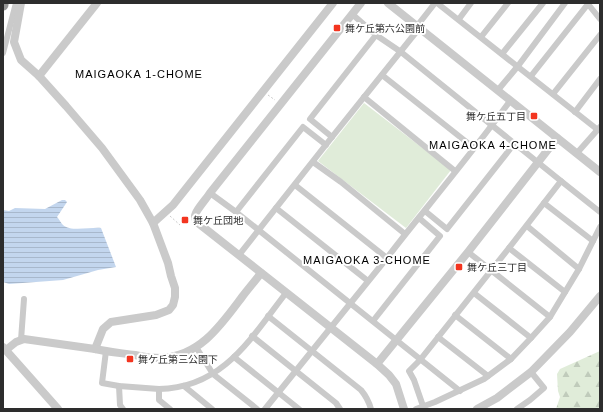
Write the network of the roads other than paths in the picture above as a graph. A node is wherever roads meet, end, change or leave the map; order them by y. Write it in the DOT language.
graph roads {
  1 [pos="16,3"];
  2 [pos="21,3"];
  3 [pos="97,3"];
  4 [pos="333,3"];
  5 [pos="361,3"];
  6 [pos="388,3"];
  7 [pos="436,3"];
  8 [pos="471,3"];
  9 [pos="508,3"];
  10 [pos="543,3"];
  11 [pos="564,3"];
  12 [pos="352,14"];
  13 [pos="600,18"];
  14 [pos="459,19"];
  15 [pos="417,26"];
  16 [pos="376,35"];
  17 [pos="600,35"];
  18 [pos="481,37"];
  19 [pos="400,52"];
  20 [pos="3,53"];
  21 [pos="502,54"];
  22 [pos="518,66"];
  23 [pos="382,75"];
  24 [pos="38,76"];
  25 [pos="531,76"];
  26 [pos="600,80"];
  27 [pos="498,90"];
  28 [pos="553,94"];
  29 [pos="364,97"];
  30 [pos="510,101"];
  31 [pos="575,112"];
  32 [pos="492,126"];
  33 [pos="599,128"];
  34 [pos="332,137"];
  35 [pos="557,138"];
  36 [pos="514,144"];
  37 [pos="326,145"];
  38 [pos="474,148"];
  39 [pos="577,153"];
  40 [pos="313,162"];
  41 [pos="538,163"];
  42 [pos="456,171"];
  43 [pos="600,172"];
  44 [pos="561,181"];
  45 [pos="295,185"];
  46 [pos="210,193"];
  47 [pos="544,203"];
  48 [pos="276,208"];
  49 [pos="425,211"];
  50 [pos="236,212"];
  51 [pos="600,212"];
  52 [pos="418,218"];
  53 [pos="153,223"];
  54 [pos="527,226"];
  55 [pos="600,227"];
  56 [pos="258,231"];
  57 [pos="405,234"];
  58 [pos="593,241"];
  59 [pos="509,248"];
  60 [pos="468,252"];
  61 [pos="239,255"];
  62 [pos="387,258"];
  63 [pos="580,269"];
  64 [pos="491,270"];
  65 [pos="261,273"];
  66 [pos="368,281"];
  67 [pos="286,292"];
  68 [pos="474,292"];
  69 [pos="565,292"];
  70 [pos="600,296"];
  71 [pos="24,299"];
  72 [pos="350,304"];
  73 [pos="455,315"];
  74 [pos="268,316"];
  75 [pos="550,317"];
  76 [pos="373,322"];
  77 [pos="331,328"];
  78 [pos="252,336"];
  79 [pos="438,337"];
  80 [pos="532,338"];
  81 [pos="21,340"];
  82 [pos="396,340"];
  83 [pos="196,347"];
  84 [pos="4,349"];
  85 [pos="95,349"];
  86 [pos="106,351"];
  87 [pos="312,351"];
  88 [pos="234,357"];
  89 [pos="511,359"];
  90 [pos="420,360"];
  91 [pos="377,364"];
  92 [pos="296,371"];
  93 [pos="531,372"];
  94 [pos="213,374"];
  95 [pos="488,376"];
  96 [pos="119,386"];
  97 [pos="184,386"];
  98 [pos="158,389"];
  99 [pos="460,391"];
  100 [pos="278,392"];
  101 [pos="423,406"];
  102 [pos="58,409"];
  103 [pos="123,409"];
  104 [pos="170,409"];
  105 [pos="212,409"];
  106 [pos="257,409"];
  107 [pos="265,409"];
  108 [pos="299,409"];
  109 [pos="340,409"];
  110 [pos="372,409"];
  111 [pos="404,409"];
  112 [pos="416,409"];
  113 [pos="477,409"];
  114 [pos="517,409"];
  1 -- 20 [label="street"];
  2 -- 24 [label="street"];
  3 -- 24 [label="street"];
  4 -- 53 [label="street"];
  5 -- 12 [label="street"];
  6 -- 15 [label="street"];
  7 -- 14 [label="street"];
  7 -- 15 [label="street"];
  8 -- 14 [label="street"];
  9 -- 18 [label="street"];
  10 -- 21 [label="street"];
  11 -- 22 [label="street"];
  12 -- 16 [label="street"];
  12 -- 46 [label="street"];
  13 -- 25 [label="street"];
  14 -- 18 [label="street"];
  15 -- 19 [label="street"];
  15 -- 27 [label="street"];
  16 -- 19 [label="street"];
  16 -- 34 [label="street"];
  17 -- 28 [label="street"];
  18 -- 21 [label="street"];
  19 -- 23 [label="street"];
  19 -- 32 [label="street"];
  21 -- 22 [label="street"];
  22 -- 25 [label="street"];
  22 -- 27 [label="street"];
  23 -- 29 [label="street"];
  23 -- 38 [label="street"];
  24 -- 53 [label="street"];
  25 -- 28 [label="street"];
  26 -- 31 [label="street"];
  27 -- 30 [label="street"];
  28 -- 31 [label="street"];
  29 -- 34 [label="street"];
  29 -- 42 [label="street"];
  30 -- 32 [label="street"];
  30 -- 35 [label="street"];
  31 -- 33 [label="street"];
  32 -- 36 [label="street"];
  32 -- 38 [label="street"];
  33 -- 39 [label="street"];
  34 -- 37 [label="street"];
  35 -- 39 [label="street"];
  35 -- 41 [label="street"];
  36 -- 41 [label="street"];
  36 -- 49 [label="street"];
  37 -- 40 [label="street"];
  37 -- 50 [label="street"];
  38 -- 42 [label="street"];
  39 -- 43 [label="street"];
  40 -- 45 [label="street"];
  40 -- 57 [label="street"];
  41 -- 44 [label="street"];
  41 -- 60 [label="street"];
  42 -- 49 [label="street"];
  44 -- 47 [label="street"];
  44 -- 51 [label="street"];
  45 -- 48 [label="street"];
  45 -- 62 [label="street"];
  46 -- 50 [label="street"];
  46 -- 61 [label="street"];
  47 -- 54 [label="street"];
  47 -- 58 [label="street"];
  48 -- 56 [label="street"];
  48 -- 66 [label="street"];
  49 -- 52 [label="street"];
  50 -- 56 [label="street"];
  52 -- 57 [label="street"];
  52 -- 76 [label="street"];
  53 -- 85 [label="street"];
  54 -- 59 [label="street"];
  54 -- 63 [label="street"];
  55 -- 58 [label="street"];
  56 -- 61 [label="street"];
  56 -- 72 [label="street"];
  57 -- 62 [label="street"];
  58 -- 63 [label="street"];
  59 -- 64 [label="street"];
  59 -- 69 [label="street"];
  60 -- 64 [label="street"];
  60 -- 82 [label="street"];
  61 -- 65 [label="street"];
  62 -- 66 [label="street"];
  63 -- 69 [label="street"];
  64 -- 68 [label="street"];
  64 -- 75 [label="street"];
  65 -- 67 [label="street"];
  65 -- 83 [label="street"];
  66 -- 72 [label="street"];
  67 -- 74 [label="street"];
  67 -- 77 [label="street"];
  68 -- 73 [label="street"];
  68 -- 80 [label="street"];
  69 -- 75 [label="street"];
  70 -- 93 [label="street"];
  71 -- 81 [label="street"];
  72 -- 76 [label="street"];
  72 -- 77 [label="street"];
  73 -- 79 [label="street"];
  73 -- 89 [label="street"];
  74 -- 78 [label="street"];
  74 -- 87 [label="street"];
  75 -- 80 [label="street"];
  76 -- 82 [label="street"];
  77 -- 87 [label="street"];
  77 -- 91 [label="street"];
  78 -- 88 [label="street"];
  78 -- 92 [label="street"];
  79 -- 90 [label="street"];
  79 -- 95 [label="street"];
  80 -- 89 [label="street"];
  81 -- 84 [label="street"];
  81 -- 85 [label="street"];
  82 -- 90 [label="street"];
  82 -- 91 [label="street"];
  83 -- 86 [label="street"];
  83 -- 94 [label="street"];
  84 -- 102 [label="street"];
  85 -- 86 [label="street"];
  86 -- 96 [label="street"];
  87 -- 92 [label="street"];
  87 -- 110 [label="street"];
  88 -- 94 [label="street"];
  88 -- 100 [label="street"];
  89 -- 95 [label="street"];
  90 -- 99 [label="street"];
  90 -- 101 [label="street"];
  91 -- 111 [label="street"];
  92 -- 100 [label="street"];
  92 -- 109 [label="street"];
  93 -- 113 [label="street"];
  93 -- 114 [label="street"];
  94 -- 97 [label="street"];
  94 -- 106 [label="street"];
  95 -- 99 [label="street"];
  96 -- 98 [label="street"];
  96 -- 103 [label="street"];
  97 -- 98 [label="street"];
  97 -- 105 [label="street"];
  98 -- 104 [label="street"];
  99 -- 101 [label="street"];
  100 -- 107 [label="street"];
  100 -- 108 [label="street"];
  101 -- 112 [label="street"];
}
